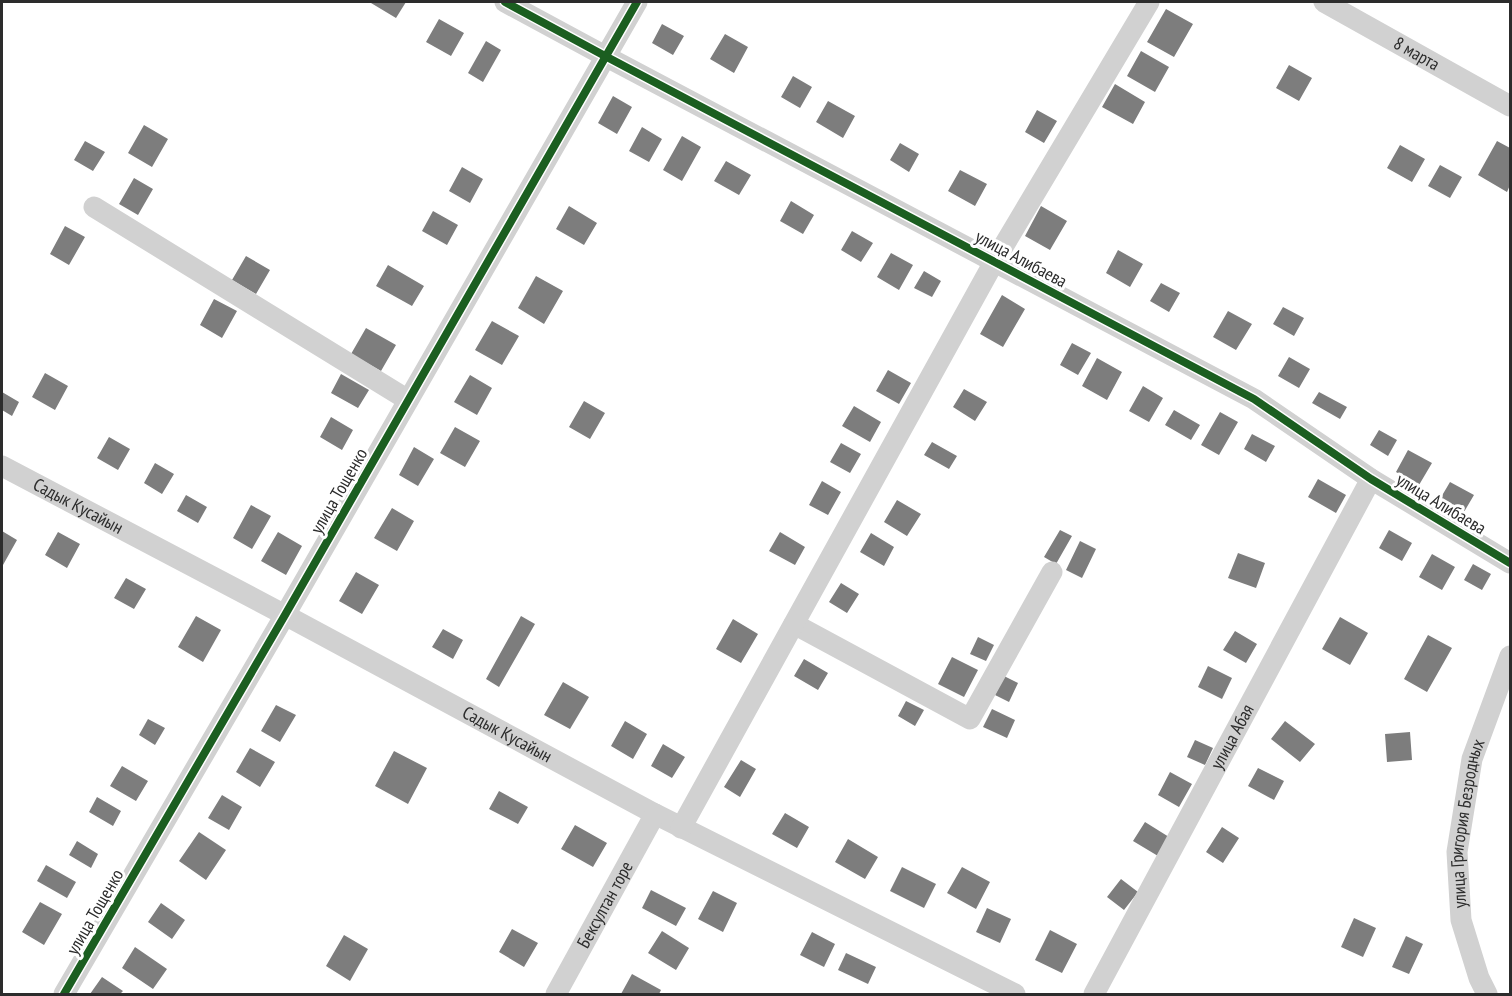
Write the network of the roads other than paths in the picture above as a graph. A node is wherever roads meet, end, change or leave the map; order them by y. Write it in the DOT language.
graph roads {
  1 [pos="506,2"];
  2 [pos="637,2"];
  3 [pos="1149,2"];
  4 [pos="1324,2"];
  5 [pos="605,56"];
  6 [pos="1510,106"];
  7 [pos="94,207"];
  8 [pos="994,262"];
  9 [pos="408,400"];
  10 [pos="2,466"];
  11 [pos="1371,479"];
  12 [pos="1510,563"];
  13 [pos="1052,572"];
  14 [pos="285,615"];
  15 [pos="794,624"];
  16 [pos="1510,656"];
  17 [pos="655,814"];
  18 [pos="681,828"];
  19 [pos="64,994"];
  20 [pos="556,994"];
  21 [pos="1016,994"];
  22 [pos="1094,994"];
  23 [pos="1487,994"];
  1 -- 5 [label="street, улица Алибаева"];
  2 -- 5 [label="street, улица Тощенко"];
  3 -- 8 [label="street"];
  4 -- 6 [label="street, 8 марта"];
  5 -- 8 [label="street, улица Алибаева"];
  5 -- 9 [label="street, улица Тощенко"];
  7 -- 9 [label="street"];
  8 -- 11 [label="street, улица Алибаева"];
  8 -- 15 [label="street"];
  9 -- 14 [label="street, улица Тощенко"];
  10 -- 14 [label="street, Садык Кусайын"];
  11 -- 12 [label="street, улица Алибаева"];
  11 -- 22 [label="street, улица Абая"];
  13 -- 15 [label="street"];
  14 -- 17 [label="street, Садык Кусайын"];
  14 -- 19 [label="street, улица Тощенко"];
  15 -- 18 [label="street"];
  16 -- 23 [label="street, улица Григория Безродных"];
  17 -- 18 [label="street, Садык Кусайын"];
  17 -- 20 [label="street, Бексултан торе"];
  18 -- 21 [label="street, Садык Кусайын"];
}
